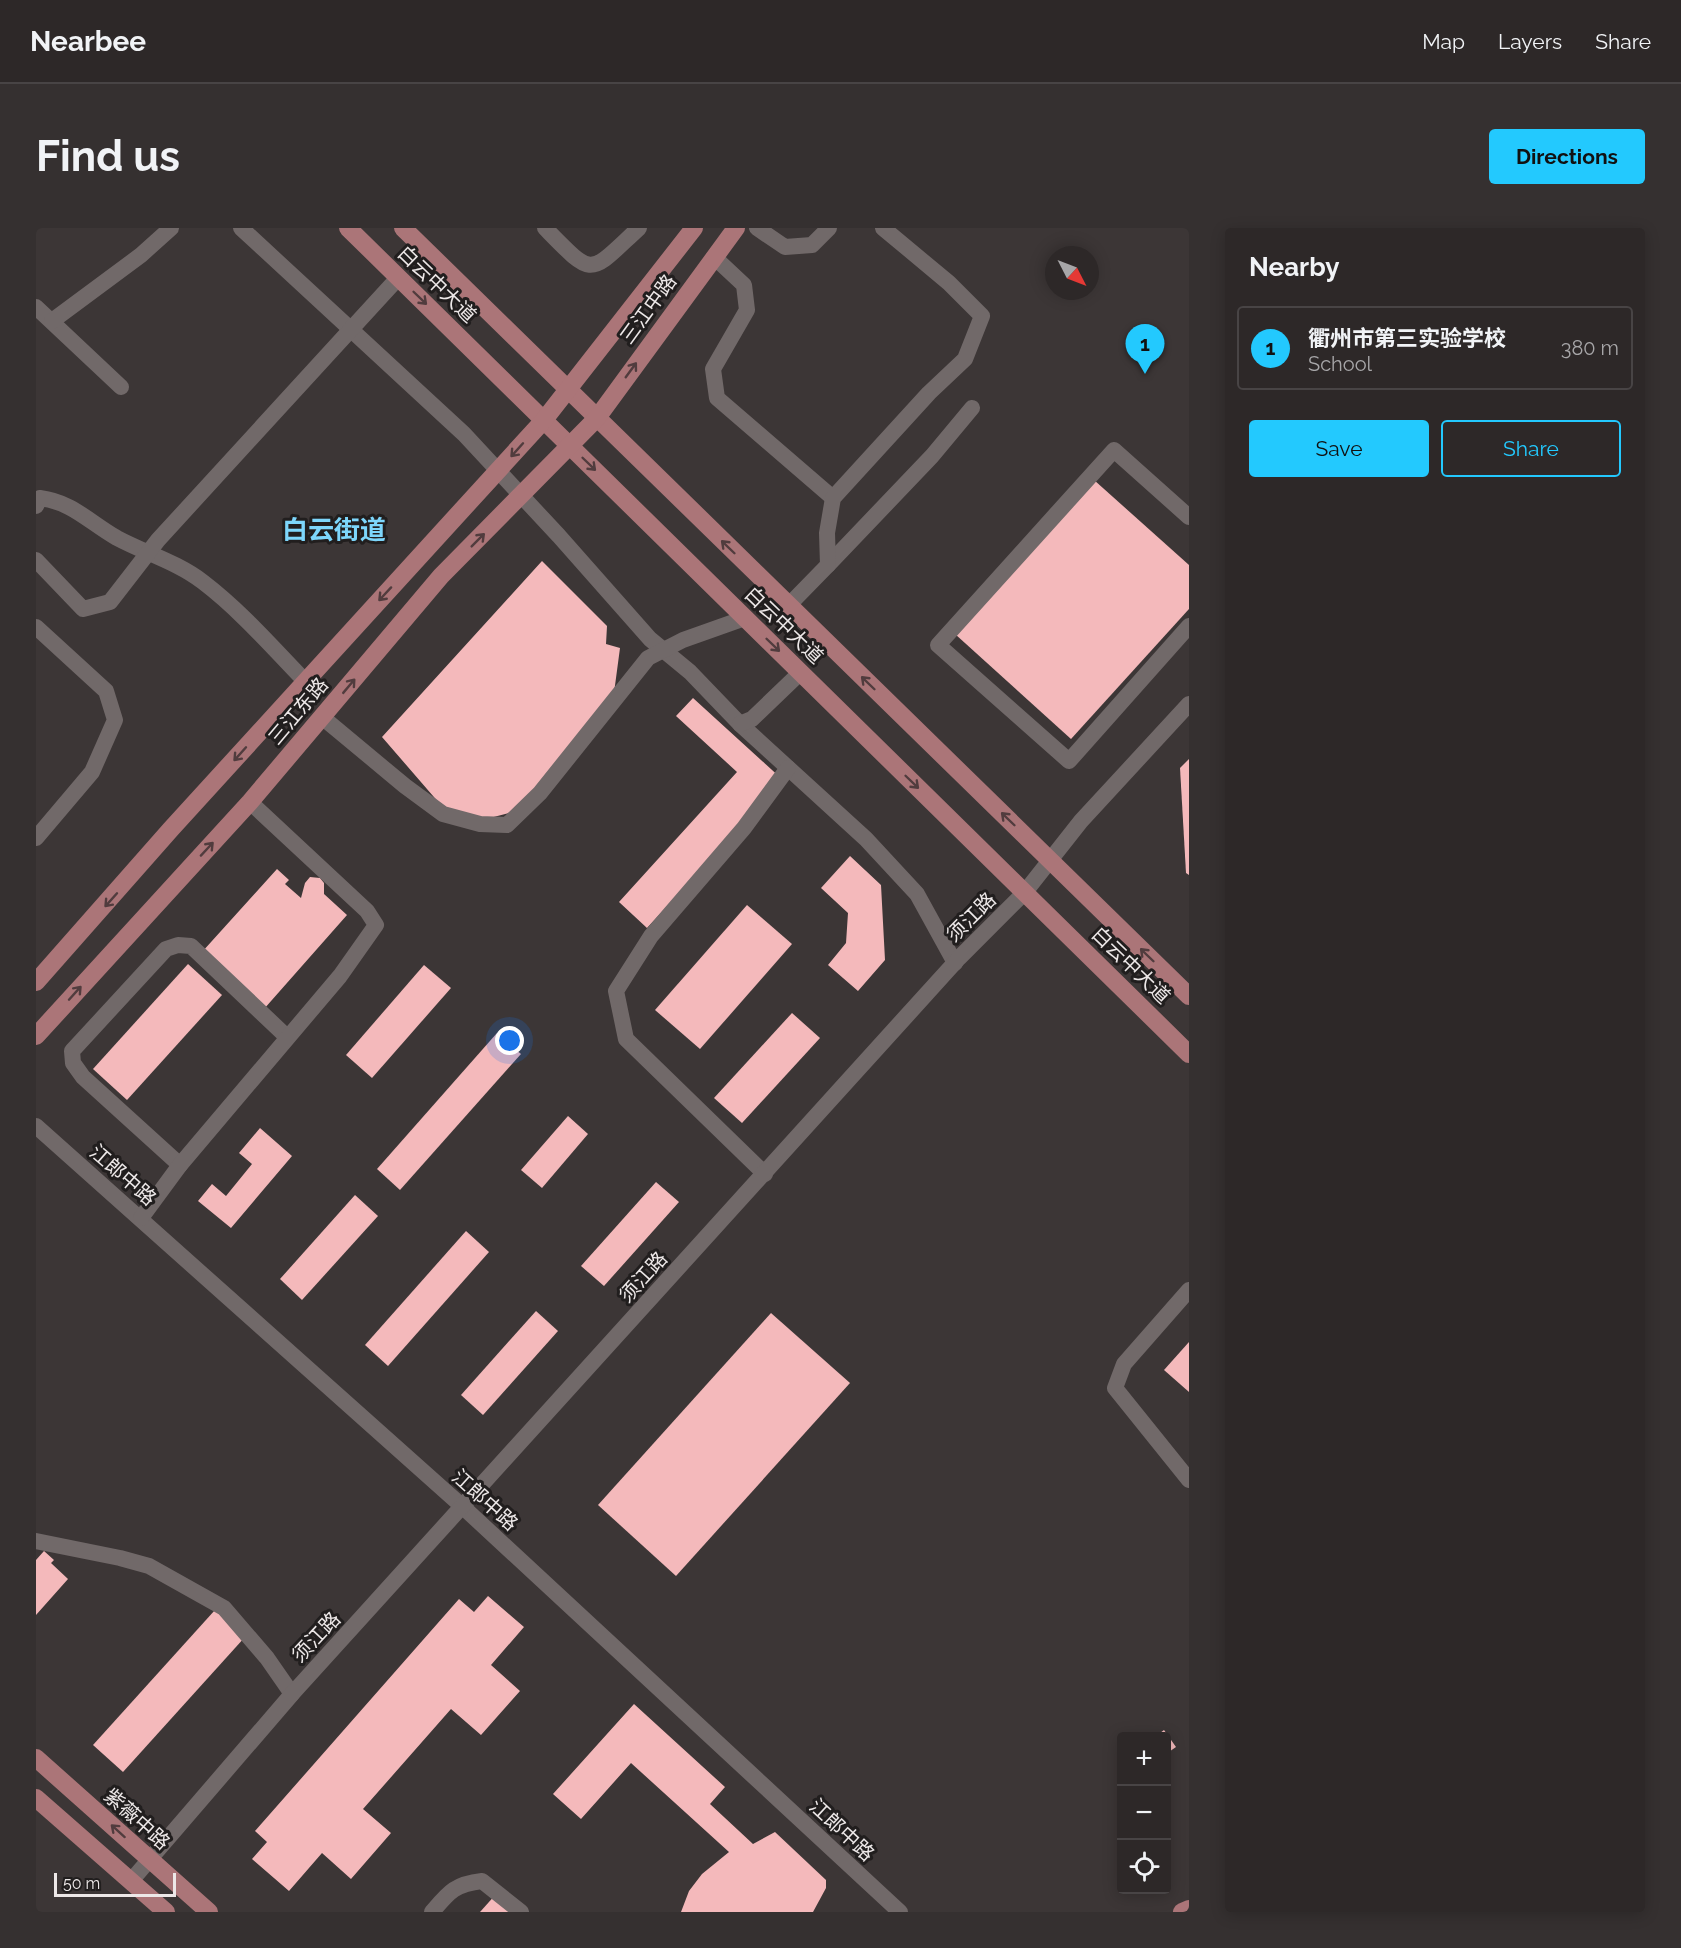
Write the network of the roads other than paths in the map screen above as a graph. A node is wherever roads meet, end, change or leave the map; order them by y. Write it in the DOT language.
graph roads {
  1 [pos="171,228"];
  2 [pos="241,228"];
  3 [pos="348,228"];
  4 [pos="403,228"];
  5 [pos="544,228"];
  6 [pos="639,228"];
  7 [pos="694,228"];
  8 [pos="736,228"];
  9 [pos="757,228"];
  10 [pos="829,228"];
  11 [pos="883,228"];
  12 [pos="714,257"];
  13 [pos="398,278"];
  14 [pos="36,307"];
  15 [pos="52,321"];
  16 [pos="349,330"];
  17 [pos="121,387"];
  18 [pos="567,389"];
  19 [pos="972,408"];
  20 [pos="597,418"];
  21 [pos="544,420"];
  22 [pos="571,447"];
  23 [pos="498,471"];
  24 [pos="522,496"];
  25 [pos="833,498"];
  26 [pos="36,506"];
  27 [pos="1189,517"];
  28 [pos="149,551"];
  29 [pos="36,560"];
  30 [pos="828,565"];
  31 [pos="788,606"];
  32 [pos="745,618"];
  33 [pos="1189,626"];
  34 [pos="36,627"];
  35 [pos="663,650"];
  36 [pos="801,672"];
  37 [pos="306,682"];
  38 [pos="1189,704"];
  39 [pos="322,717"];
  40 [pos="740,724"];
  41 [pos="788,768"];
  42 [pos="250,802"];
  43 [pos="36,838"];
  44 [pos="1051,861"];
  45 [pos="1024,892"];
  46 [pos="955,963"];
  47 [pos="36,982"];
  48 [pos="1189,996"];
  49 [pos="36,1036"];
  50 [pos="287,1037"];
  51 [pos="1189,1054"];
  52 [pos="36,1126"];
  53 [pos="180,1165"];
  54 [pos="765,1174"];
  55 [pos="141,1218"];
  56 [pos="1189,1290"];
  57 [pos="1189,1480"];
  58 [pos="464,1507"];
  59 [pos="36,1542"];
  60 [pos="292,1694"];
  61 [pos="36,1758"];
  62 [pos="36,1798"];
  63 [pos="150,1860"];
  64 [pos="131,1881"];
  65 [pos="1189,1909"];
  66 [pos="166,1912"];
  67 [pos="209,1912"];
  68 [pos="432,1912"];
  69 [pos="521,1912"];
  70 [pos="900,1912"];
  71 [pos="1182,1912"];
  1 -- 15 [label="street"];
  2 -- 16 [label="street"];
  3 -- 13 [label="main road, 白云中大道"];
  4 -- 18 [label="main road, 白云中大道"];
  5 -- 6 [label="street"];
  7 -- 18 [label="main road, 三江中路"];
  8 -- 12 [label="main road, 三江中路"];
  9 -- 10 [label="street"];
  11 -- 25 [label="street"];
  20 -- 12 [label="main road, 三江中路, one-way"];
  12 -- 25 [label="street"];
  13 -- 16 [label="street"];
  13 -- 21 [label="main road, 白云中大道, one-way"];
  14 -- 15 [label="street"];
  15 -- 17 [label="street"];
  16 -- 23 [label="street"];
  16 -- 28 [label="street"];
  18 -- 20 [label="main road, 白云中大道"];
  18 -- 21 [label="main road, 三江东路"];
  19 -- 30 [label="street"];
  20 -- 22 [label="main road, 三江东路"];
  31 -- 20 [label="main road, 白云中大道, one-way"];
  21 -- 22 [label="main road, 白云中大道"];
  21 -- 23 [label="main road, 三江东路, one-way"];
  22 -- 24 [label="main road, 三江东路"];
  22 -- 32 [label="main road, 白云中大道, one-way"];
  23 -- 24 [label="street"];
  23 -- 37 [label="main road, 三江东路, one-way"];
  24 -- 35 [label="street"];
  39 -- 24 [label="main road, 三江东路, one-way"];
  25 -- 30 [label="street"];
  26 -- 28 [label="street"];
  27 -- 33 [label="street"];
  28 -- 29 [label="street"];
  28 -- 37 [label="street"];
  30 -- 31 [label="street"];
  44 -- 31 [label="main road, 白云中大道, one-way"];
  32 -- 35 [label="street"];
  32 -- 36 [label="main road, 白云中大道, one-way"];
  34 -- 43 [label="street"];
  35 -- 39 [label="street"];
  35 -- 40 [label="street"];
  36 -- 40 [label="street"];
  36 -- 45 [label="main road, 白云中大道, one-way"];
  37 -- 47 [label="main road, 三江东路, one-way"];
  38 -- 44 [label="street, 须江路"];
  39 -- 42 [label="main road, 三江东路"];
  40 -- 41 [label="street"];
  41 -- 46 [label="street"];
  41 -- 54 [label="street"];
  49 -- 42 [label="main road, 三江东路, one-way"];
  42 -- 50 [label="street"];
  44 -- 45 [label="street, 须江路"];
  48 -- 44 [label="main road, 白云中大道, one-way"];
  45 -- 46 [label="street, 须江路"];
  45 -- 51 [label="main road, 白云中大道"];
  46 -- 54 [label="street, 须江路"];
  50 -- 53 [label="street"];
  50 -- 53 [label="street"];
  52 -- 55 [label="street, 江郎中路"];
  53 -- 55 [label="street"];
  54 -- 58 [label="street, 须江路"];
  55 -- 58 [label="street, 江郎中路"];
  56 -- 57 [label="street"];
  58 -- 60 [label="street, 须江路"];
  58 -- 70 [label="street, 江郎中路"];
  59 -- 60 [label="street"];
  60 -- 63 [label="street, 须江路"];
  63 -- 61 [label="main road, 紫薇中路, one-way"];
  62 -- 64 [label="main road"];
  63 -- 64 [label="street, 须江路"];
  63 -- 67 [label="main road, 紫薇中路"];
  64 -- 66 [label="main road"];
  65 -- 71 [label="main road"];
  68 -- 69 [label="street"];
}
